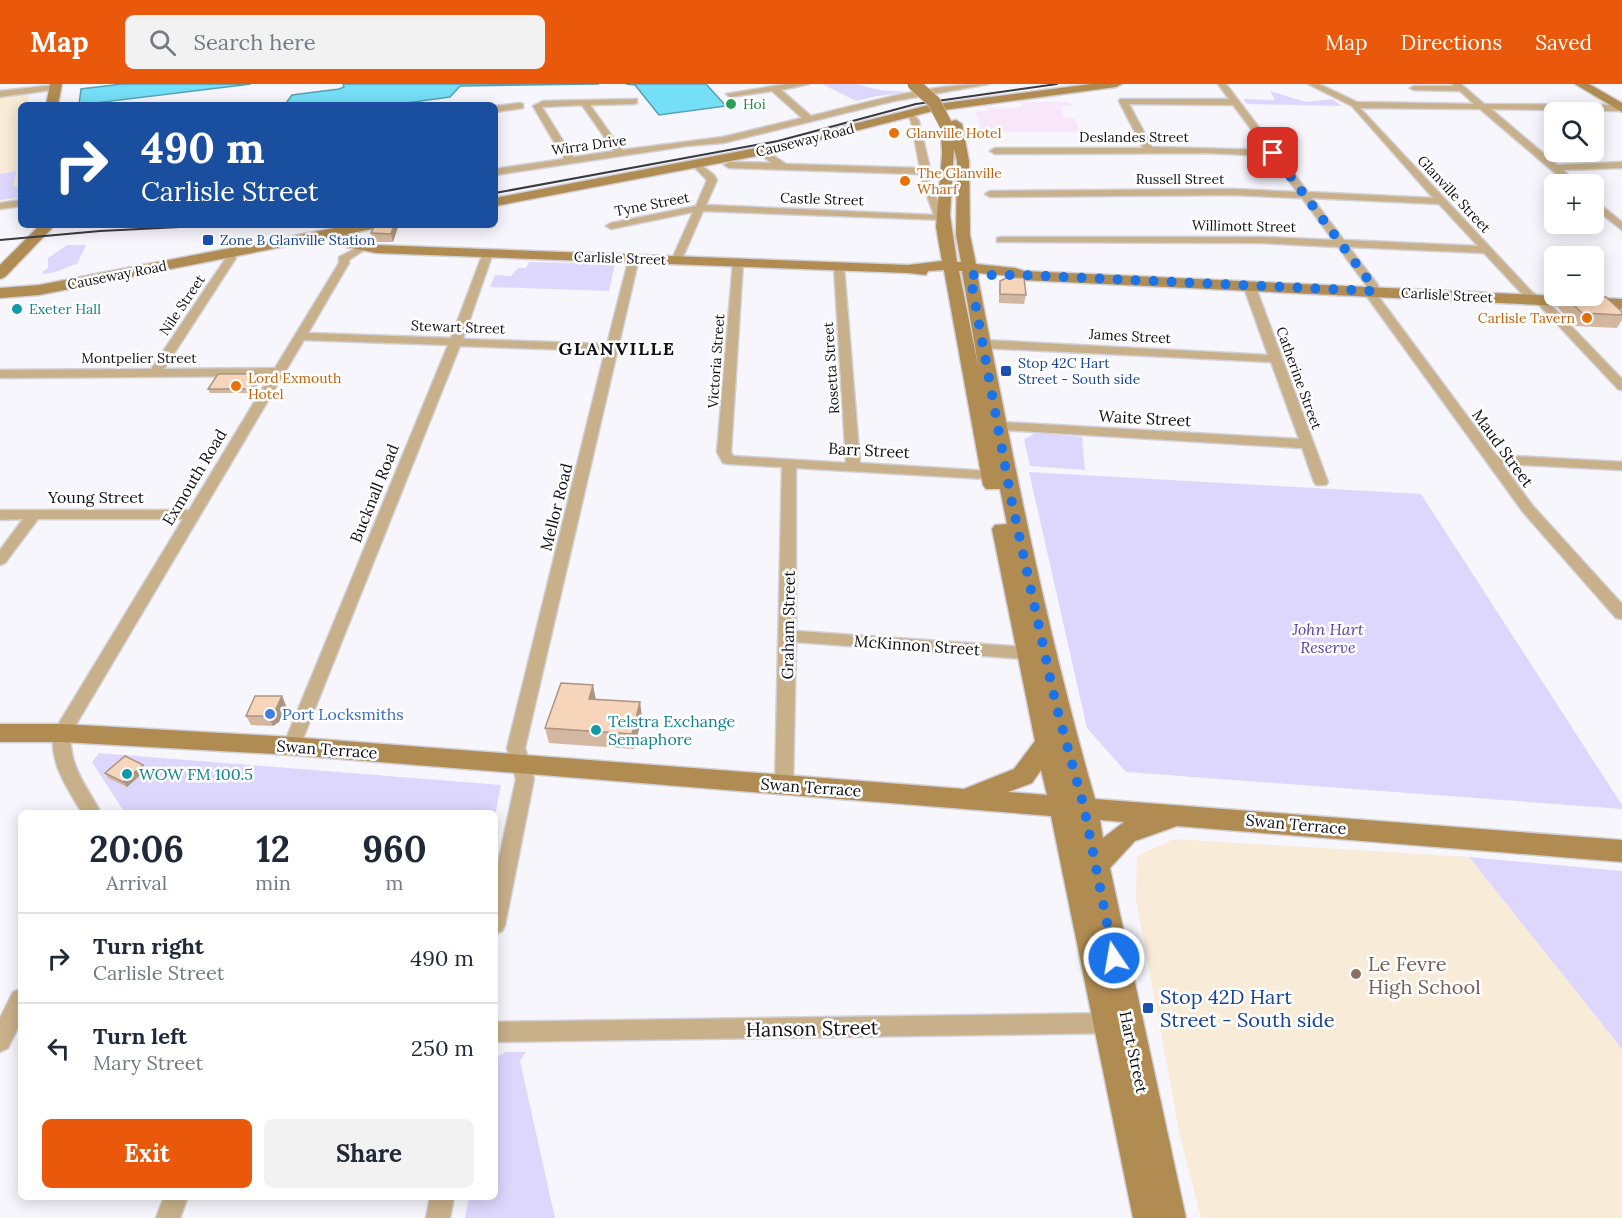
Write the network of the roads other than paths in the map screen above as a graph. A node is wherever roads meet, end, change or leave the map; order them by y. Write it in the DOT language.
graph roads {
  1 [pos="805,84"];
  2 [pos="925,84"];
  3 [pos="985,84"];
  4 [pos="1116,84"];
  5 [pos="1222,84"];
  6 [pos="1312,84"];
  7 [pos="1581,84"];
  8 [pos="1595,84"];
  9 [pos="56,86"];
  10 [pos="957,86"];
  11 [pos="1458,86"];
  12 [pos="41,87"];
  13 [pos="775,88"];
  14 [pos="1414,88"];
  15 [pos="914,90"];
  16 [pos="0,94"];
  17 [pos="730,94"];
  18 [pos="1622,100"];
  19 [pos="634,101"];
  20 [pos="38,102"];
  21 [pos="53,102"];
  22 [pos="584,102"];
  23 [pos="1236,102"];
  24 [pos="1356,105"];
  25 [pos="1480,105"];
  26 [pos="520,106"];
  27 [pos="1622,108"];
  28 [pos="498,109"];
  29 [pos="910,113"];
  30 [pos="810,120"];
  31 [pos="951,125"];
  32 [pos="1149,150"];
  33 [pos="762,151"];
  34 [pos="995,151"];
  35 [pos="1273,153"];
  36 [pos="620,154"];
  37 [pos="570,161"];
  38 [pos="696,164"];
  39 [pos="729,165"];
  40 [pos="1622,165"];
  41 [pos="782,166"];
  42 [pos="1554,168"];
  43 [pos="922,171"];
  44 [pos="498,172"];
  45 [pos="1561,174"];
  46 [pos="990,194"];
  47 [pos="1305,195"];
  48 [pos="498,201"];
  49 [pos="1442,201"];
  50 [pos="18,203"];
  51 [pos="0,206"];
  52 [pos="699,208"];
  53 [pos="1604,211"];
  54 [pos="943,218"];
  55 [pos="611,226"];
  56 [pos="1622,227"];
  57 [pos="26,228"];
  58 [pos="45,228"];
  59 [pos="357,228"];
  60 [pos="336,232"];
  61 [pos="1001,240"];
  62 [pos="1341,243"];
  63 [pos="362,248"];
  64 [pos="1487,250"];
  65 [pos="232,252"];
  66 [pos="488,253"];
  67 [pos="634,258"];
  68 [pos="677,259"];
  69 [pos="738,262"];
  70 [pos="4,264"];
  71 [pos="839,267"];
  72 [pos="952,271"];
  73 [pos="969,272"];
  74 [pos="1249,285"];
  75 [pos="40,287"];
  76 [pos="0,291"];
  77 [pos="1372,291"];
  78 [pos="0,299"];
  79 [pos="1536,299"];
  80 [pos="1622,304"];
  81 [pos="301,336"];
  82 [pos="456,341"];
  83 [pos="983,344"];
  84 [pos="614,348"];
  85 [pos="1275,359"];
  86 [pos="279,372"];
  87 [pos="155,373"];
  88 [pos="0,374"];
  89 [pos="1622,386"];
  90 [pos="990,425"];
  91 [pos="1307,444"];
  92 [pos="1491,459"];
  93 [pos="728,460"];
  94 [pos="789,464"];
  95 [pos="1622,466"];
  96 [pos="853,468"];
  97 [pos="1000,476"];
  98 [pos="1321,482"];
  99 [pos="193,514"];
  100 [pos="0,515"];
  101 [pos="34,515"];
  102 [pos="0,560"];
  103 [pos="1622,614"];
  104 [pos="788,636"];
  105 [pos="1036,654"];
  106 [pos="0,733"];
  107 [pos="62,733"];
  108 [pos="1048,742"];
  109 [pos="292,746"];
  110 [pos="520,764"];
  111 [pos="784,785"];
  112 [pos="967,797"];
  113 [pos="1074,806"];
  114 [pos="90,810"];
  115 [pos="1189,815"];
  116 [pos="1622,851"];
  117 [pos="1096,866"];
  118 [pos="498,910"];
  119 [pos="18,1005"];
  120 [pos="1118,1023"];
  121 [pos="498,1032"];
  122 [pos="0,1041"];
  123 [pos="175,1200"];
  124 [pos="441,1200"];
  125 [pos="168,1218"];
  126 [pos="438,1218"];
  127 [pos="1150,1218"];
  128 [pos="1169,1218"];
  1 -- 13 [label="street"];
  2 -- 31 [label="main road, Hart Street"];
  3 -- 10 [label="street, Wirra Drive"];
  4 -- 29 [label="main road, Causeway Road"];
  5 -- 23 [label="street, Maud Street"];
  6 -- 24 [label="street"];
  7 -- 27 [label="main road"];
  8 -- 18 [label="main road"];
  9 -- 12 [label="street"];
  9 -- 21 [label="main road"];
  10 -- 15 [label="street, Wirra Drive"];
  11 -- 14 [label="street"];
  11 -- 25 [label="street"];
  12 -- 16 [label="street"];
  12 -- 20 [label="main road"];
  13 -- 17 [label="street"];
  13 -- 30 [label="street"];
  15 -- 30 [label="street, Wirra Drive"];
  15 -- 31 [label="main road, Hart Street, bridge"];
  19 -- 22 [label="street"];
  22 -- 36 [label="street"];
  22 -- 37 [label="street"];
  23 -- 32 [label="street"];
  23 -- 35 [label="street, Maud Street"];
  24 -- 25 [label="street"];
  24 -- 49 [label="street, Glanville Street"];
  25 -- 27 [label="street"];
  25 -- 42 [label="street"];
  26 -- 28 [label="street"];
  29 -- 33 [label="main road, Causeway Road"];
  29 -- 43 [label="street, Hart Street"];
  30 -- 36 [label="street, Wirra Drive"];
  31 -- 54 [label="main road, Hart Street"];
  31 -- 73 [label="main road, Hart Street"];
  32 -- 34 [label="street, Deslandes Street"];
  32 -- 35 [label="street, Deslandes Street"];
  33 -- 38 [label="main road, Causeway Road"];
  33 -- 41 [label="street"];
  35 -- 47 [label="street, Maud Street"];
  36 -- 37 [label="street, Wirra Drive"];
  37 -- 44 [label="street, Wirra Drive"];
  38 -- 48 [label="main road, Causeway Road"];
  38 -- 52 [label="street"];
  39 -- 41 [label="street"];
  40 -- 42 [label="street"];
  41 -- 43 [label="street"];
  42 -- 45 [label="street"];
  43 -- 54 [label="street, Hart Street"];
  46 -- 47 [label="street, Russell Street"];
  47 -- 49 [label="street, Russell Street"];
  47 -- 62 [label="street, Maud Street"];
  49 -- 64 [label="street, Glanville Street"];
  50 -- 51 [label="street"];
  52 -- 54 [label="street, Castle Street"];
  52 -- 55 [label="street, Tyne Street"];
  52 -- 68 [label="street"];
  53 -- 56 [label="street"];
  54 -- 72 [label="main road, Hart Street"];
  57 -- 70 [label="main road"];
  58 -- 70 [label="main road"];
  59 -- 60 [label="main road, Causeway Road"];
  60 -- 63 [label="main road, Carlisle Street"];
  60 -- 65 [label="main road, Causeway Road"];
  61 -- 62 [label="street, Willimott Street"];
  62 -- 64 [label="street, Willimott Street"];
  62 -- 77 [label="street, Maud Street"];
  63 -- 66 [label="main road, Carlisle Street"];
  63 -- 81 [label="street, Exmouth Road"];
  64 -- 79 [label="street, Glanville Street"];
  65 -- 75 [label="main road, Causeway Road"];
  65 -- 87 [label="street, Nile Street"];
  66 -- 67 [label="main road, Carlisle Street"];
  66 -- 82 [label="street, Bucknall Road"];
  67 -- 68 [label="main road, Carlisle Street"];
  67 -- 84 [label="street, Mellor Road"];
  68 -- 69 [label="main road, Carlisle Street"];
  69 -- 71 [label="main road, Carlisle Street"];
  69 -- 93 [label="street, Victoria Street"];
  70 -- 75 [label="main road"];
  71 -- 72 [label="main road, Carlisle Street"];
  71 -- 96 [label="street, Rosetta Street"];
  72 -- 73 [label="main road, Carlisle Street"];
  72 -- 90 [label="main road, Hart Street"];
  73 -- 74 [label="main road, Carlisle Street"];
  73 -- 83 [label="main road, Hart Street"];
  74 -- 77 [label="main road, Carlisle Street"];
  74 -- 85 [label="street, Catherine Street"];
  75 -- 76 [label="main road, Causeway Road"];
  75 -- 78 [label="main road"];
  77 -- 79 [label="main road, Carlisle Street"];
  77 -- 92 [label="street, Maud Street"];
  79 -- 80 [label="main road, Carlisle Street"];
  79 -- 89 [label="street, Glanville Street"];
  81 -- 82 [label="street, Stewart Street"];
  81 -- 86 [label="street, Exmouth Road"];
  82 -- 84 [label="street, Stewart Street"];
  82 -- 109 [label="street, Bucknall Road"];
  83 -- 85 [label="street, James Street"];
  83 -- 90 [label="main road, Hart Street"];
  84 -- 110 [label="street, Mellor Road"];
  85 -- 91 [label="street, Catherine Street"];
  86 -- 87 [label="street, Montpelier Street"];
  86 -- 99 [label="street, Exmouth Road"];
  87 -- 88 [label="street, Montpelier Street"];
  90 -- 91 [label="street, Waite Street"];
  90 -- 97 [label="main road, Hart Street"];
  91 -- 98 [label="street, Catherine Street"];
  92 -- 95 [label="street"];
  92 -- 103 [label="street, Maud Street"];
  93 -- 94 [label="street, Barr Street"];
  94 -- 96 [label="street, Barr Street"];
  94 -- 104 [label="street, Graham Street"];
  96 -- 97 [label="street, Barr Street"];
  97 -- 105 [label="main road, Hart Street"];
  99 -- 101 [label="street, Young Street"];
  99 -- 107 [label="street, Exmouth Road"];
  100 -- 101 [label="street, Young Street"];
  101 -- 102 [label="street"];
  104 -- 105 [label="street, McKinnon Street"];
  104 -- 111 [label="street, Graham Street"];
  105 -- 108 [label="main road, Hart Street"];
  105 -- 113 [label="main road, Hart Street"];
  106 -- 107 [label="main road, Swan Terrace"];
  107 -- 109 [label="main road, Swan Terrace"];
  107 -- 114 [label="street"];
  108 -- 112 [label="main road"];
  108 -- 113 [label="main road, Hart Street"];
  109 -- 110 [label="main road, Swan Terrace"];
  110 -- 111 [label="main road, Swan Terrace"];
  110 -- 118 [label="street, Mellor Road"];
  111 -- 112 [label="main road, Swan Terrace"];
  112 -- 113 [label="main road, Swan Terrace"];
  113 -- 115 [label="main road, Swan Terrace"];
  113 -- 117 [label="main road, Hart Street"];
  113 -- 120 [label="main road, Hart Street"];
  115 -- 116 [label="main road, Swan Terrace"];
  115 -- 117 [label="main road"];
  117 -- 120 [label="main road, Hart Street"];
  119 -- 122 [label="street"];
  120 -- 121 [label="street, Hanson Street"];
  120 -- 127 [label="main road, Hart Street"];
  120 -- 128 [label="main road, Hart Street"];
  123 -- 125 [label="street"];
  124 -- 126 [label="street"];
}
